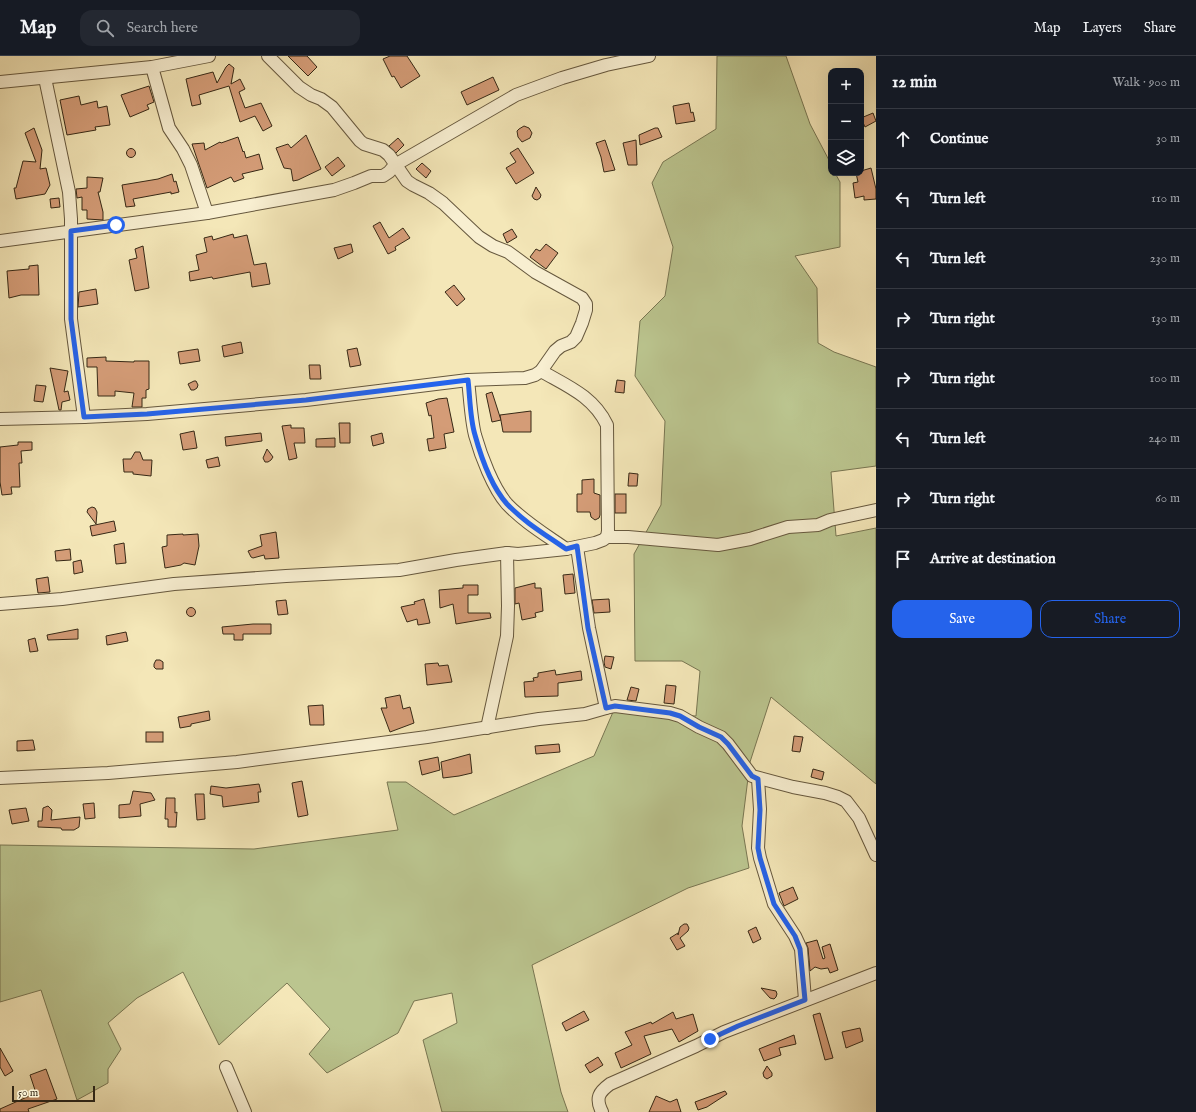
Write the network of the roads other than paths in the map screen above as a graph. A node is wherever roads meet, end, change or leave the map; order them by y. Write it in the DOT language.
graph roads {
  1 [pos="209,56"];
  2 [pos="268,56"];
  3 [pos="649,56"];
  4 [pos="152,67"];
  5 [pos="45,78"];
  6 [pos="0,82"];
  7 [pos="395,165"];
  8 [pos="207,213"];
  9 [pos="71,231"];
  10 [pos="0,241"];
  11 [pos="541,371"];
  12 [pos="468,380"];
  13 [pos="84,417"];
  14 [pos="0,419"];
  15 [pos="876,510"];
  16 [pos="607,537"];
  17 [pos="571,548"];
  18 [pos="507,553"];
  19 [pos="0,604"];
  20 [pos="606,708"];
  21 [pos="487,728"];
  22 [pos="0,778"];
  23 [pos="758,779"];
  24 [pos="876,855"];
  25 [pos="876,973"];
  26 [pos="805,1000"];
  27 [pos="226,1067"];
  28 [pos="245,1112"];
  29 [pos="602,1112"];
  1 -- 4 [label="street"];
  2 -- 7 [label="street"];
  3 -- 7 [label="street"];
  4 -- 5 [label="street"];
  4 -- 8 [label="street"];
  5 -- 6 [label="street"];
  5 -- 9 [label="street"];
  7 -- 8 [label="street"];
  7 -- 11 [label="street"];
  8 -- 9 [label="street"];
  9 -- 10 [label="street"];
  9 -- 13 [label="street"];
  11 -- 12 [label="street"];
  11 -- 16 [label="street"];
  12 -- 13 [label="street"];
  12 -- 17 [label="street"];
  13 -- 14 [label="street"];
  15 -- 16 [label="street"];
  16 -- 17 [label="street"];
  17 -- 18 [label="street"];
  17 -- 20 [label="street"];
  18 -- 19 [label="street"];
  18 -- 21 [label="street"];
  20 -- 21 [label="street"];
  20 -- 23 [label="street"];
  21 -- 22 [label="street"];
  23 -- 24 [label="street"];
  23 -- 26 [label="street"];
  25 -- 26 [label="street"];
  26 -- 29 [label="street"];
  27 -- 28 [label="street"];
}
